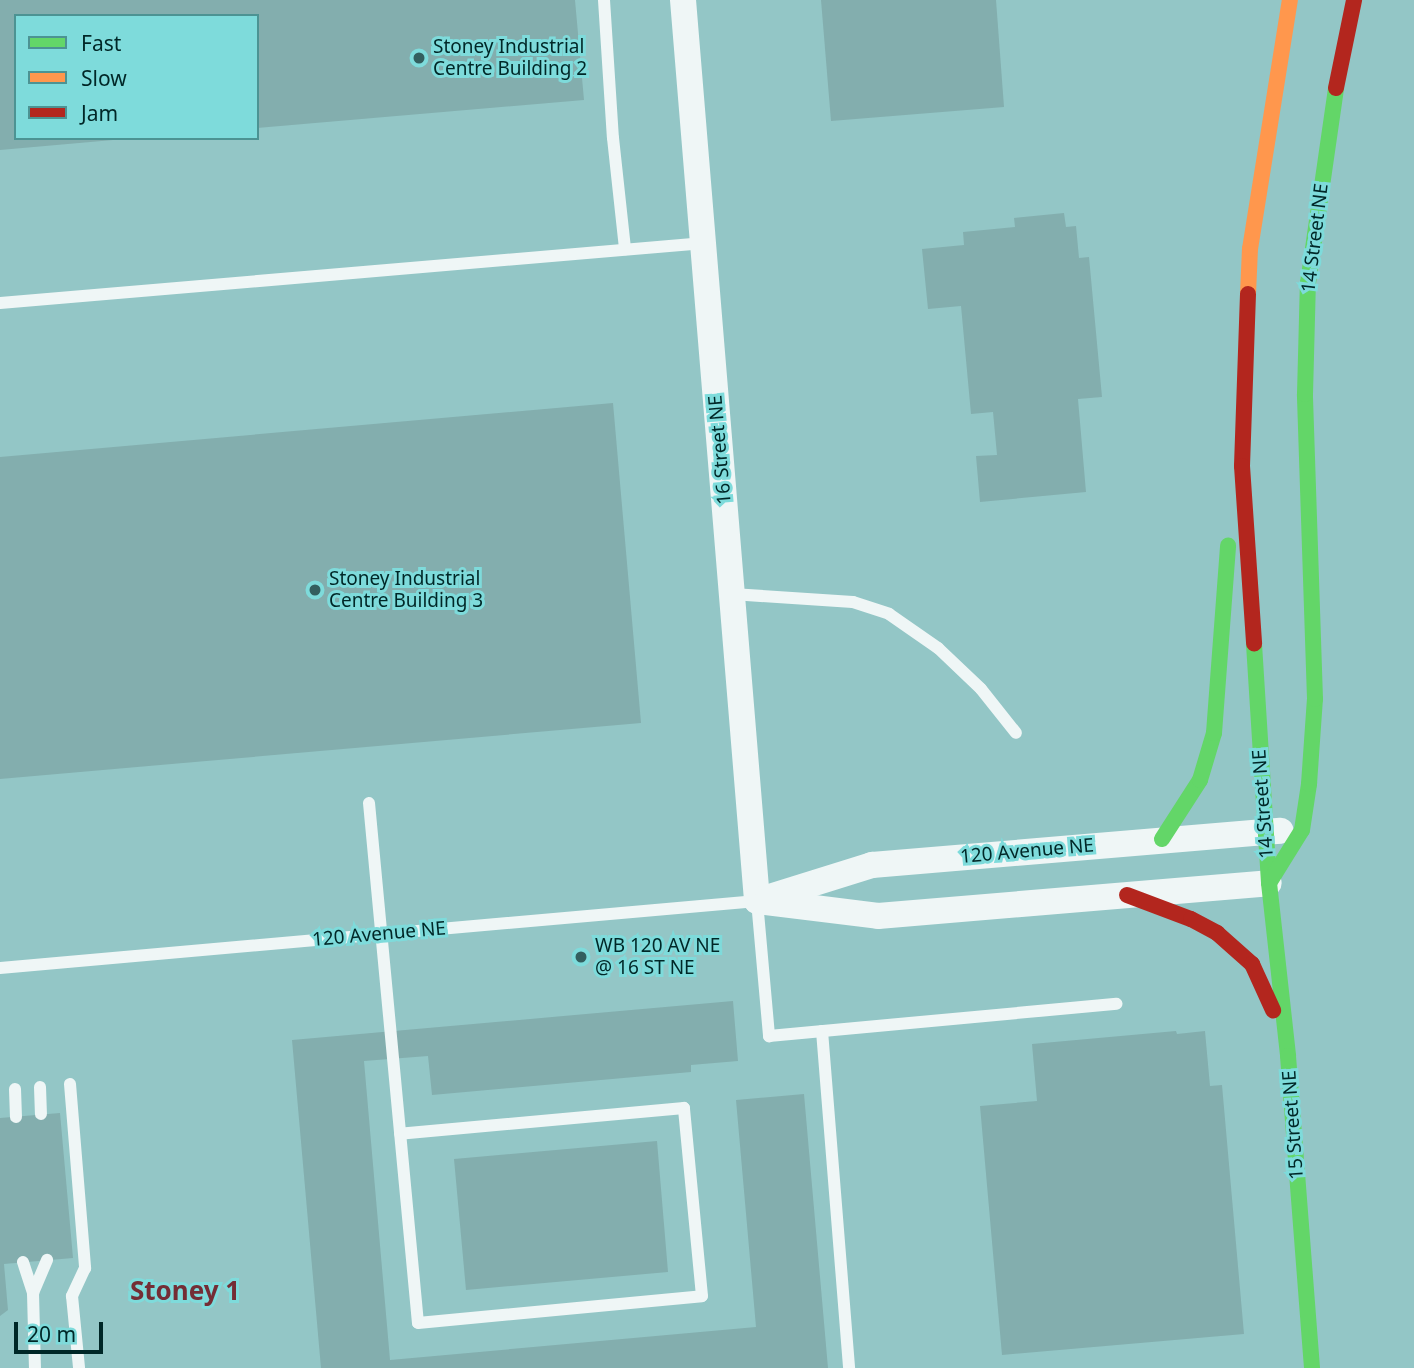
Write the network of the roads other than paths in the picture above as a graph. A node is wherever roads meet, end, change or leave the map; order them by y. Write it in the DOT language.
graph roads {
  1 [pos="604,0"];
  2 [pos="683,0"];
  3 [pos="1290,0"];
  4 [pos="1354,0"];
  5 [pos="704,243"];
  6 [pos="625,249"];
  7 [pos="0,303"];
  8 [pos="1242,466"];
  9 [pos="732,594"];
  10 [pos="1016,733"];
  11 [pos="369,803"];
  12 [pos="1302,830"];
  13 [pos="1265,832"];
  14 [pos="1162,839"];
  15 [pos="1269,883"];
  16 [pos="1127,895"];
  17 [pos="757,901"];
  18 [pos="381,934"];
  19 [pos="0,968"];
  20 [pos="1117,1004"];
  21 [pos="822,1031"];
  22 [pos="1287,1056"];
  23 [pos="70,1084"];
  24 [pos="40,1087"];
  25 [pos="15,1089"];
  26 [pos="41,1114"];
  27 [pos="16,1116"];
  28 [pos="400,1135"];
  29 [pos="47,1260"];
  30 [pos="23,1262"];
  31 [pos="33,1293"];
  32 [pos="35,1368"];
  33 [pos="79,1368"];
  34 [pos="849,1368"];
  35 [pos="1312,1368"];
  1 -- 6 [label="lane"];
  2 -- 5 [label="street, 16 Street NE"];
  3 -- 8 [label="street, 14 Street NE"];
  4 -- 12 [label="street, 14 Street NE"];
  5 -- 6 [label="lane"];
  5 -- 9 [label="street, 16 Street NE"];
  6 -- 7 [label="lane"];
  8 -- 13 [label="street, 14 Street NE"];
  8 -- 14 [label="street"];
  9 -- 10 [label="lane"];
  9 -- 17 [label="street, 16 Street NE"];
  11 -- 18 [label="lane"];
  12 -- 13 [label="street, 120 Avenue NE"];
  12 -- 15 [label="street, 14 Street NE"];
  13 -- 14 [label="street, 120 Avenue NE"];
  13 -- 15 [label="street, 14 Street NE"];
  14 -- 17 [label="street, 120 Avenue NE"];
  15 -- 16 [label="street, 120 Avenue NE"];
  15 -- 22 [label="street, 15 Street NE"];
  16 -- 17 [label="street, 120 Avenue NE"];
  16 -- 22 [label="street"];
  17 -- 18 [label="lane, 120 Avenue NE"];
  17 -- 21 [label="lane"];
  18 -- 19 [label="lane, 120 Avenue NE"];
  18 -- 28 [label="lane"];
  20 -- 21 [label="lane"];
  21 -- 34 [label="lane"];
  22 -- 35 [label="street, 15 Street NE"];
  23 -- 33 [label="lane"];
  24 -- 26 [label="lane"];
  25 -- 27 [label="lane"];
  28 -- 28 [label="lane"];
  29 -- 31 [label="lane"];
  30 -- 31 [label="lane"];
  31 -- 32 [label="lane"];
}
